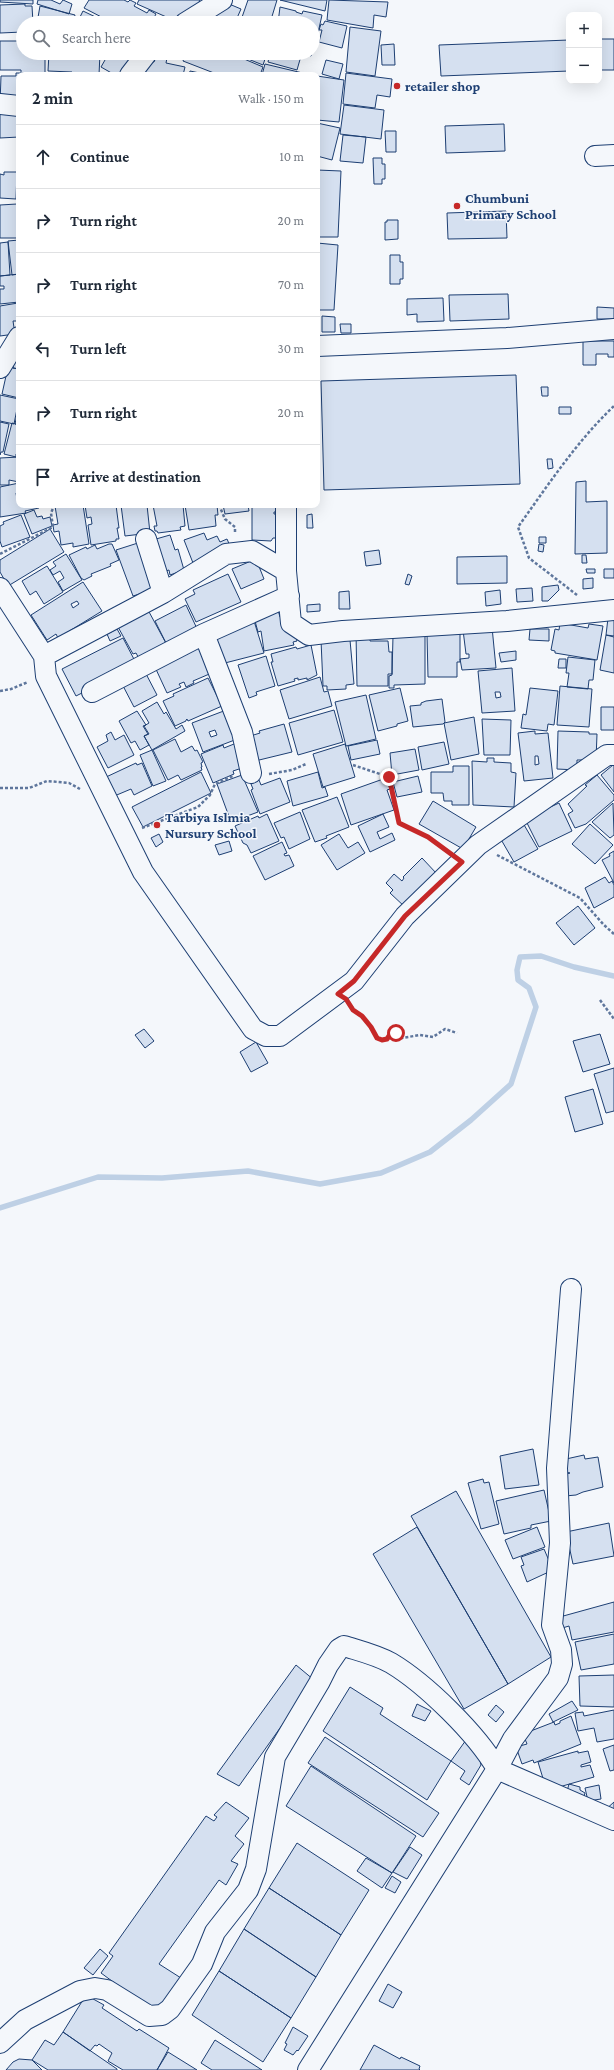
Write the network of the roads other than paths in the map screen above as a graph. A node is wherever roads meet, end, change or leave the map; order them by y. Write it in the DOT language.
graph roads {
  1 [pos="222,0"];
  2 [pos="196,16"];
  3 [pos="142,60"];
  4 [pos="132,72"];
  5 [pos="0,104"];
  6 [pos="16,106"];
  7 [pos="614,329"];
  8 [pos="16,343"];
  9 [pos="320,346"];
  10 [pos="0,368"];
  11 [pos="286,508"];
  12 [pos="146,539"];
  13 [pos="286,571"];
  14 [pos="0,588"];
  15 [pos="163,593"];
  16 [pos="289,596"];
  17 [pos="606,611"];
  18 [pos="204,634"];
  19 [pos="44,656"];
  20 [pos="92,692"];
  21 [pos="614,754"];
  22 [pos="251,773"];
  23 [pos="571,1289"];
  24 [pos="497,1769"];
  25 [pos="614,1820"];
  26 [pos="0,2043"];
  27 [pos="308,2070"];
  1 -- 2 [label="street"];
  3 -- 4 [label="street"];
  5 -- 6 [label="street"];
  7 -- 9 [label="street"];
  8 -- 10 [label="street"];
  11 -- 13 [label="street"];
  12 -- 15 [label="street"];
  13 -- 15 [label="street"];
  13 -- 16 [label="street"];
  14 -- 19 [label="street"];
  15 -- 19 [label="street"];
  16 -- 17 [label="street"];
  16 -- 18 [label="street"];
  18 -- 20 [label="street"];
  18 -- 22 [label="street"];
  19 -- 21 [label="street"];
  23 -- 24 [label="street"];
  24 -- 25 [label="street"];
  24 -- 26 [label="street"];
  24 -- 27 [label="street"];
}
